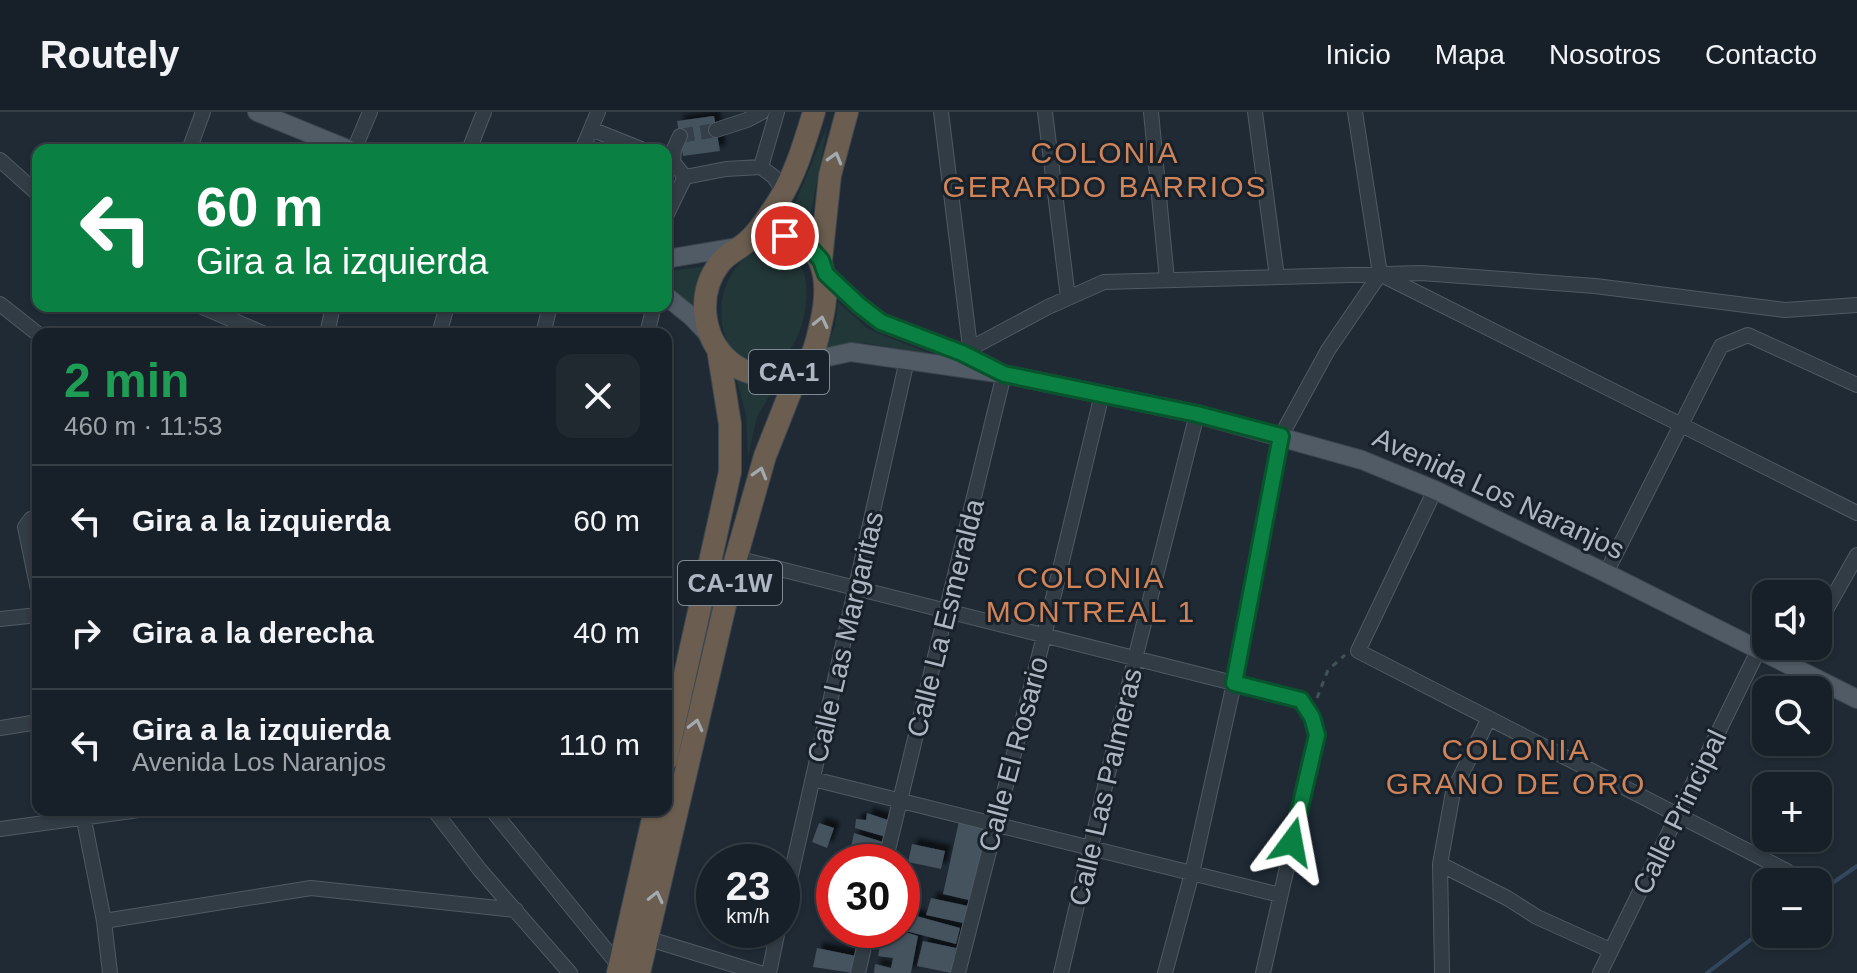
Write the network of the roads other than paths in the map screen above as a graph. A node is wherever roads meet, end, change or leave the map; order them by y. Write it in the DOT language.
graph roads {
  1 [pos="203,112"];
  2 [pos="257,112"];
  3 [pos="370,112"];
  4 [pos="484,112"];
  5 [pos="598,112"];
  6 [pos="762,112"];
  7 [pos="777,112"];
  8 [pos="814,112"];
  9 [pos="847,112"];
  10 [pos="855,112"];
  11 [pos="941,112"];
  12 [pos="1045,112"];
  13 [pos="1151,112"];
  14 [pos="1255,112"];
  15 [pos="1355,112"];
  16 [pos="591,129"];
  17 [pos="716,130"];
  18 [pos="680,136"];
  19 [pos="191,144"];
  20 [pos="337,144"];
  21 [pos="355,144"];
  22 [pos="471,144"];
  23 [pos="585,144"];
  24 [pos="628,144"];
  25 [pos="0,160"];
  26 [pos="761,167"];
  27 [pos="685,177"];
  28 [pos="32,189"];
  29 [pos="784,192"];
  30 [pos="672,204"];
  31 [pos="744,243"];
  32 [pos="672,258"];
  33 [pos="823,267"];
  34 [pos="1380,274"];
  35 [pos="1277,277"];
  36 [pos="1167,280"];
  37 [pos="1068,298"];
  38 [pos="672,301"];
  39 [pos="0,304"];
  40 [pos="1745,305"];
  41 [pos="1857,305"];
  42 [pos="214,312"];
  43 [pos="251,328"];
  44 [pos="32,329"];
  45 [pos="1748,335"];
  46 [pos="715,344"];
  47 [pos="966,350"];
  48 [pos="907,360"];
  49 [pos="804,366"];
  50 [pos="1004,374"];
  51 [pos="1857,385"];
  52 [pos="1102,394"];
  53 [pos="1197,414"];
  54 [pos="1681,425"];
  55 [pos="1281,436"];
  56 [pos="1435,490"];
  57 [pos="1857,513"];
  58 [pos="32,519"];
  59 [pos="1857,555"];
  60 [pos="736,558"];
  61 [pos="32,561"];
  62 [pos="1606,573"];
  63 [pos="857,589"];
  64 [pos="1832,599"];
  65 [pos="947,612"];
  66 [pos="32,616"];
  67 [pos="0,619"];
  68 [pos="1044,636"];
  69 [pos="1752,648"];
  70 [pos="1135,659"];
  71 [pos="1754,660"];
  72 [pos="1777,660"];
  73 [pos="1797,660"];
  74 [pos="1793,668"];
  75 [pos="1234,683"];
  76 [pos="1857,699"];
  77 [pos="1488,720"];
  78 [pos="32,723"];
  79 [pos="0,728"];
  80 [pos="672,733"];
  81 [pos="813,779"];
  82 [pos="900,800"];
  83 [pos="71,816"];
  84 [pos="82,816"];
  85 [pos="439,816"];
  86 [pos="497,816"];
  87 [pos="654,816"];
  88 [pos="1679,816"];
  89 [pos="995,824"];
  90 [pos="0,829"];
  91 [pos="798,844"];
  92 [pos="889,844"];
  93 [pos="1091,848"];
  94 [pos="1440,864"];
  95 [pos="1781,868"];
  96 [pos="1192,873"];
  97 [pos="1280,895"];
  98 [pos="516,910"];
  99 [pos="104,921"];
  100 [pos="646,938"];
  101 [pos="774,948"];
  102 [pos="864,948"];
  103 [pos="1610,950"];
  104 [pos="626,971"];
  105 [pos="110,973"];
  106 [pos="570,973"];
  107 [pos="760,973"];
  108 [pos="769,973"];
  109 [pos="858,973"];
  110 [pos="958,973"];
  111 [pos="1061,973"];
  112 [pos="1165,973"];
  113 [pos="1263,973"];
  114 [pos="1442,973"];
  115 [pos="1600,973"];
  1 -- 19 [label="street"];
  2 -- 20 [label="main road"];
  3 -- 21 [label="street"];
  4 -- 22 [label="street"];
  5 -- 16 [label="street"];
  6 -- 17 [label="street"];
  7 -- 26 [label="street"];
  8 -- 29 [label="highway"];
  9 -- 10 [label="street"];
  33 -- 9 [label="highway, one-way"];
  11 -- 47 [label="street"];
  12 -- 37 [label="street"];
  13 -- 36 [label="street"];
  14 -- 35 [label="street"];
  15 -- 34 [label="street"];
  16 -- 23 [label="street"];
  16 -- 24 [label="street"];
  18 -- 27 [label="street"];
  25 -- 28 [label="street"];
  26 -- 27 [label="street"];
  26 -- 29 [label="street"];
  27 -- 30 [label="street"];
  29 -- 31 [label="highway"];
  31 -- 32 [label="main road"];
  31 -- 33 [label="highway"];
  31 -- 46 [label="highway, CA-1"];
  33 -- 47 [label="main road, Avenida Los Naranjos"];
  49 -- 33 [label="highway, CA-1, one-way"];
  34 -- 35 [label="street"];
  34 -- 40 [label="street"];
  34 -- 54 [label="street"];
  34 -- 55 [label="street"];
  35 -- 36 [label="street"];
  36 -- 37 [label="street"];
  37 -- 47 [label="street"];
  38 -- 46 [label="main road"];
  39 -- 44 [label="street"];
  40 -- 41 [label="street"];
  40 -- 45 [label="street"];
  42 -- 43 [label="street"];
  45 -- 51 [label="street"];
  45 -- 54 [label="street"];
  46 -- 49 [label="highway, CA-1"];
  46 -- 80 [label="highway, CA-1W"];
  47 -- 50 [label="main road, Avenida Los Naranjos"];
  48 -- 49 [label="main road, Avenida Los Naranjos"];
  48 -- 50 [label="main road, Avenida Los Naranjos"];
  48 -- 63 [label="street, Calle Las Margaritas"];
  60 -- 49 [label="highway, CA-1W, one-way"];
  50 -- 52 [label="main road, Avenida Los Naranjos"];
  50 -- 65 [label="street, Calle La Esmeralda"];
  52 -- 53 [label="main road, Avenida Los Naranjos"];
  52 -- 68 [label="street, Calle El Rosario"];
  53 -- 55 [label="main road, Avenida Los Naranjos"];
  53 -- 70 [label="street, Calle Las Palmeras"];
  54 -- 57 [label="street"];
  54 -- 62 [label="street"];
  55 -- 56 [label="main road, Avenida Los Naranjos"];
  55 -- 75 [label="street"];
  56 -- 62 [label="main road, Avenida Los Naranjos"];
  56 -- 77 [label="street"];
  58 -- 61 [label="street"];
  59 -- 64 [label="street"];
  60 -- 63 [label="street"];
  100 -- 60 [label="highway, CA-1W, one-way"];
  62 -- 69 [label="main road, Avenida Los Naranjos"];
  63 -- 65 [label="street"];
  63 -- 81 [label="street, Calle Las Margaritas"];
  65 -- 68 [label="street"];
  65 -- 82 [label="street, Calle La Esmeralda"];
  66 -- 67 [label="street"];
  68 -- 70 [label="street"];
  68 -- 89 [label="street, Calle El Rosario"];
  70 -- 75 [label="street"];
  70 -- 93 [label="street, Calle Las Palmeras"];
  71 -- 88 [label="street, Calle Principal"];
  72 -- 74 [label="main road, Avenida Los Naranjos"];
  73 -- 74 [label="street"];
  74 -- 76 [label="main road, Avenida Los Naranjos"];
  75 -- 96 [label="street"];
  75 -- 97 [label="street"];
  77 -- 88 [label="street"];
  77 -- 94 [label="street"];
  78 -- 79 [label="street"];
  81 -- 82 [label="street"];
  81 -- 91 [label="street, Calle Las Margaritas"];
  82 -- 89 [label="street"];
  82 -- 92 [label="street, Calle La Esmeralda"];
  83 -- 90 [label="street"];
  84 -- 99 [label="street"];
  85 -- 98 [label="street"];
  86 -- 104 [label="street"];
  87 -- 104 [label="highway"];
  88 -- 95 [label="street"];
  88 -- 103 [label="street, Calle Principal"];
  89 -- 93 [label="street"];
  89 -- 110 [label="street, Calle El Rosario"];
  93 -- 96 [label="street"];
  93 -- 111 [label="street, Calle Las Palmeras"];
  94 -- 103 [label="street"];
  94 -- 114 [label="street"];
  96 -- 97 [label="street"];
  96 -- 112 [label="street"];
  97 -- 113 [label="street"];
  98 -- 99 [label="street"];
  98 -- 106 [label="street"];
  99 -- 105 [label="street"];
  100 -- 104 [label="highway, CA-1W"];
  100 -- 107 [label="street"];
  101 -- 108 [label="street"];
  102 -- 109 [label="street"];
  103 -- 115 [label="street, Calle Principal"];
}
